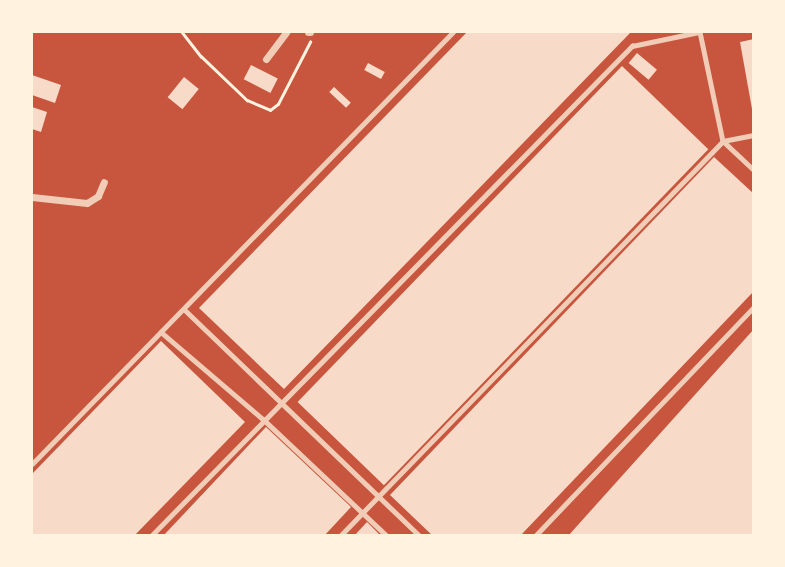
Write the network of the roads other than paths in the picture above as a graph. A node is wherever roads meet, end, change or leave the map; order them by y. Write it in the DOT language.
graph roads {
  1 [pos="286,32"];
  2 [pos="453,32"];
  3 [pos="699,32"];
  4 [pos="267,59"];
  5 [pos="754,135"];
  6 [pos="723,141"];
  7 [pos="754,170"];
  8 [pos="104,182"];
  9 [pos="32,197"];
  10 [pos="754,307"];
  11 [pos="184,309"];
  12 [pos="161,332"];
  13 [pos="278,401"];
  14 [pos="263,419"];
  15 [pos="32,464"];
  16 [pos="377,495"];
  17 [pos="363,512"];
  18 [pos="151,536"];
  19 [pos="340,536"];
  20 [pos="387,536"];
  21 [pos="420,536"];
  22 [pos="535,536"];
  1 -- 4 [label="street"];
  2 -- 11 [label="lane"];
  3 -- 6 [label="lane"];
  3 -- 13 [label="lane"];
  5 -- 6 [label="lane"];
  6 -- 7 [label="lane"];
  6 -- 16 [label="lane"];
  8 -- 9 [label="street"];
  10 -- 22 [label="lane"];
  11 -- 12 [label="lane"];
  11 -- 13 [label="lane"];
  12 -- 14 [label="lane"];
  12 -- 15 [label="lane"];
  13 -- 14 [label="lane"];
  13 -- 16 [label="lane"];
  14 -- 17 [label="lane"];
  14 -- 18 [label="lane"];
  16 -- 17 [label="lane"];
  16 -- 21 [label="lane"];
  17 -- 19 [label="lane"];
  17 -- 20 [label="lane"];
}
